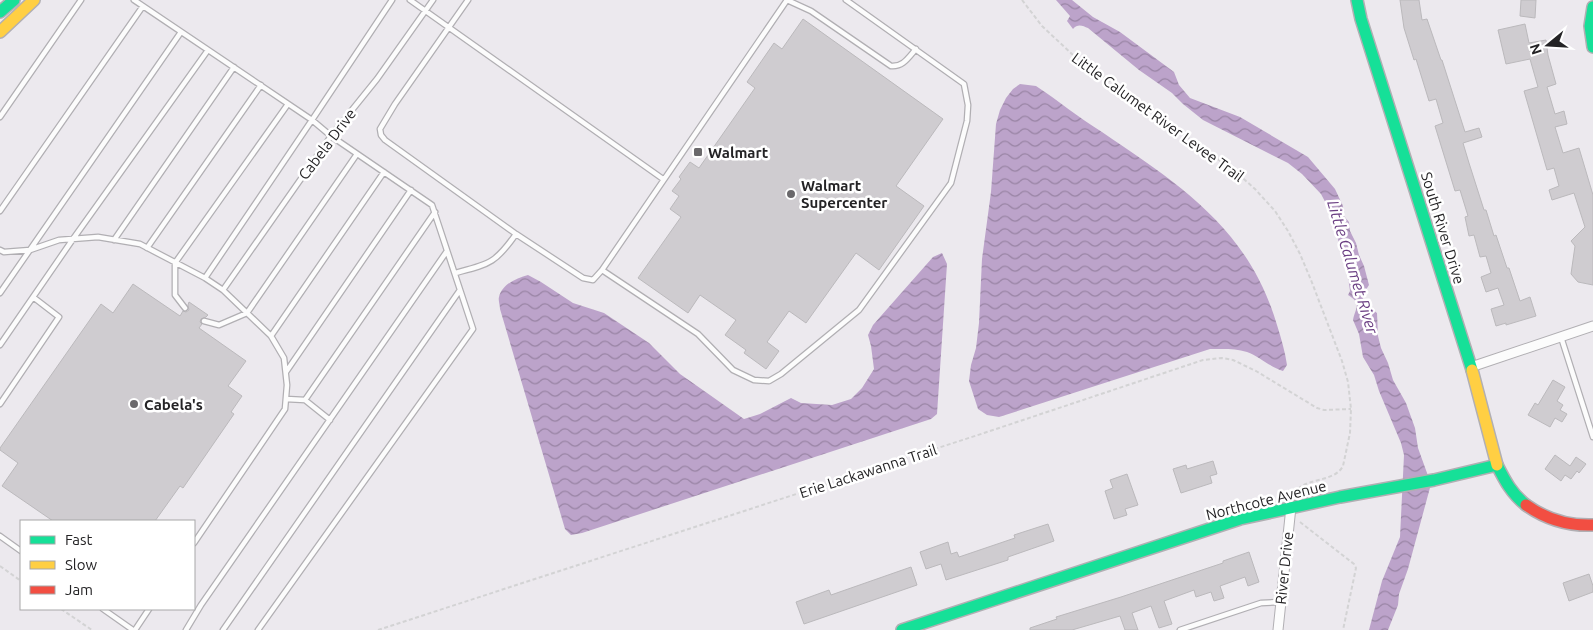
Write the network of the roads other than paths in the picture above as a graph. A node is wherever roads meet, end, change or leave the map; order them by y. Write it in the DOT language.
graph roads {
  1 [pos="14,0"];
  2 [pos="34,0"];
  3 [pos="81,0"];
  4 [pos="134,0"];
  5 [pos="392,0"];
  6 [pos="410,0"];
  7 [pos="433,0"];
  8 [pos="468,0"];
  9 [pos="787,0"];
  10 [pos="846,0"];
  11 [pos="1357,0"];
  12 [pos="143,6"];
  13 [pos="1593,8"];
  14 [pos="425,11"];
  15 [pos="0,12"];
  16 [pos="1591,25"];
  17 [pos="449,28"];
  18 [pos="0,32"];
  19 [pos="181,32"];
  20 [pos="1593,47"];
  21 [pos="916,49"];
  22 [pos="208,50"];
  23 [pos="234,67"];
  24 [pos="261,86"];
  25 [pos="288,104"];
  26 [pos="0,117"];
  27 [pos="312,120"];
  28 [pos="331,136"];
  29 [pos="357,154"];
  30 [pos="384,172"];
  31 [pos="664,179"];
  32 [pos="411,190"];
  33 [pos="0,211"];
  34 [pos="435,212"];
  35 [pos="516,234"];
  36 [pos="73,239"];
  37 [pos="114,240"];
  38 [pos="147,248"];
  39 [pos="0,250"];
  40 [pos="30,250"];
  41 [pos="447,251"];
  42 [pos="176,263"];
  43 [pos="602,270"];
  44 [pos="455,273"];
  45 [pos="204,278"];
  46 [pos="223,290"];
  47 [pos="460,290"];
  48 [pos="0,293"];
  49 [pos="33,297"];
  50 [pos="185,308"];
  51 [pos="247,313"];
  52 [pos="204,321"];
  53 [pos="1593,326"];
  54 [pos="270,336"];
  55 [pos="1561,337"];
  56 [pos="0,344"];
  57 [pos="1471,367"];
  58 [pos="286,372"];
  59 [pos="286,399"];
  60 [pos="305,400"];
  61 [pos="0,404"];
  62 [pos="330,420"];
  63 [pos="1592,427"];
  64 [pos="1593,437"];
  65 [pos="1498,465"];
  66 [pos="1291,507"];
  67 [pos="1593,525"];
  68 [pos="0,536"];
  69 [pos="195,542"];
  70 [pos="20,550"];
  71 [pos="1280,602"];
  72 [pos="104,610"];
  73 [pos="148,610"];
  74 [pos="134,630"];
  75 [pos="186,630"];
  76 [pos="222,630"];
  77 [pos="258,630"];
  78 [pos="902,630"];
  79 [pos="1180,630"];
  80 [pos="1278,630"];
  1 -- 15 [label="main road"];
  2 -- 18 [label="main road"];
  3 -- 26 [label="lane"];
  4 -- 12 [label="lane"];
  5 -- 27 [label="lane, Cabela Drive"];
  6 -- 14 [label="lane"];
  7 -- 14 [label="lane, Cabela Drive"];
  8 -- 17 [label="lane"];
  9 -- 21 [label="lane"];
  9 -- 31 [label="lane"];
  10 -- 21 [label="lane"];
  11 -- 57 [label="main road, South River Drive"];
  12 -- 19 [label="lane"];
  12 -- 33 [label="lane"];
  13 -- 16 [label="main road"];
  14 -- 17 [label="lane"];
  14 -- 28 [label="lane, Cabela Drive"];
  16 -- 20 [label="main road"];
  17 -- 31 [label="lane"];
  17 -- 35 [label="lane"];
  19 -- 22 [label="lane"];
  19 -- 40 [label="lane"];
  21 -- 43 [label="lane"];
  22 -- 23 [label="lane"];
  22 -- 36 [label="lane"];
  23 -- 24 [label="lane"];
  23 -- 37 [label="lane"];
  24 -- 25 [label="lane"];
  24 -- 38 [label="lane"];
  25 -- 27 [label="lane"];
  25 -- 42 [label="lane"];
  27 -- 28 [label="lane"];
  27 -- 45 [label="lane, Cabela Drive"];
  28 -- 29 [label="lane"];
  28 -- 46 [label="lane, Cabela Drive"];
  29 -- 30 [label="lane"];
  29 -- 51 [label="lane"];
  30 -- 32 [label="lane"];
  30 -- 54 [label="lane"];
  31 -- 43 [label="lane"];
  32 -- 34 [label="lane"];
  32 -- 58 [label="lane"];
  34 -- 41 [label="lane"];
  34 -- 60 [label="lane"];
  35 -- 43 [label="lane"];
  35 -- 44 [label="lane"];
  36 -- 37 [label="lane"];
  36 -- 40 [label="lane"];
  36 -- 49 [label="lane"];
  37 -- 38 [label="lane"];
  38 -- 42 [label="lane"];
  39 -- 40 [label="lane"];
  40 -- 48 [label="lane"];
  41 -- 44 [label="lane"];
  41 -- 62 [label="lane"];
  42 -- 45 [label="lane"];
  42 -- 50 [label="lane"];
  44 -- 47 [label="lane"];
  45 -- 46 [label="lane"];
  46 -- 51 [label="lane"];
  47 -- 76 [label="lane"];
  47 -- 77 [label="lane"];
  49 -- 56 [label="lane"];
  49 -- 61 [label="lane"];
  51 -- 52 [label="lane"];
  51 -- 54 [label="lane"];
  53 -- 55 [label="street"];
  54 -- 58 [label="lane"];
  55 -- 57 [label="street"];
  55 -- 63 [label="lane"];
  57 -- 65 [label="main road, South River Drive"];
  58 -- 59 [label="lane"];
  59 -- 60 [label="lane"];
  59 -- 69 [label="lane"];
  60 -- 62 [label="lane"];
  62 -- 75 [label="lane"];
  63 -- 64 [label="lane"];
  65 -- 66 [label="main road, Northcote Avenue"];
  65 -- 67 [label="main road"];
  66 -- 71 [label="street, River Drive"];
  66 -- 78 [label="main road, Northcote Avenue"];
  68 -- 70 [label="lane"];
  71 -- 79 [label="lane"];
  71 -- 80 [label="street, River Drive"];
  72 -- 74 [label="lane"];
  73 -- 74 [label="lane"];
}
